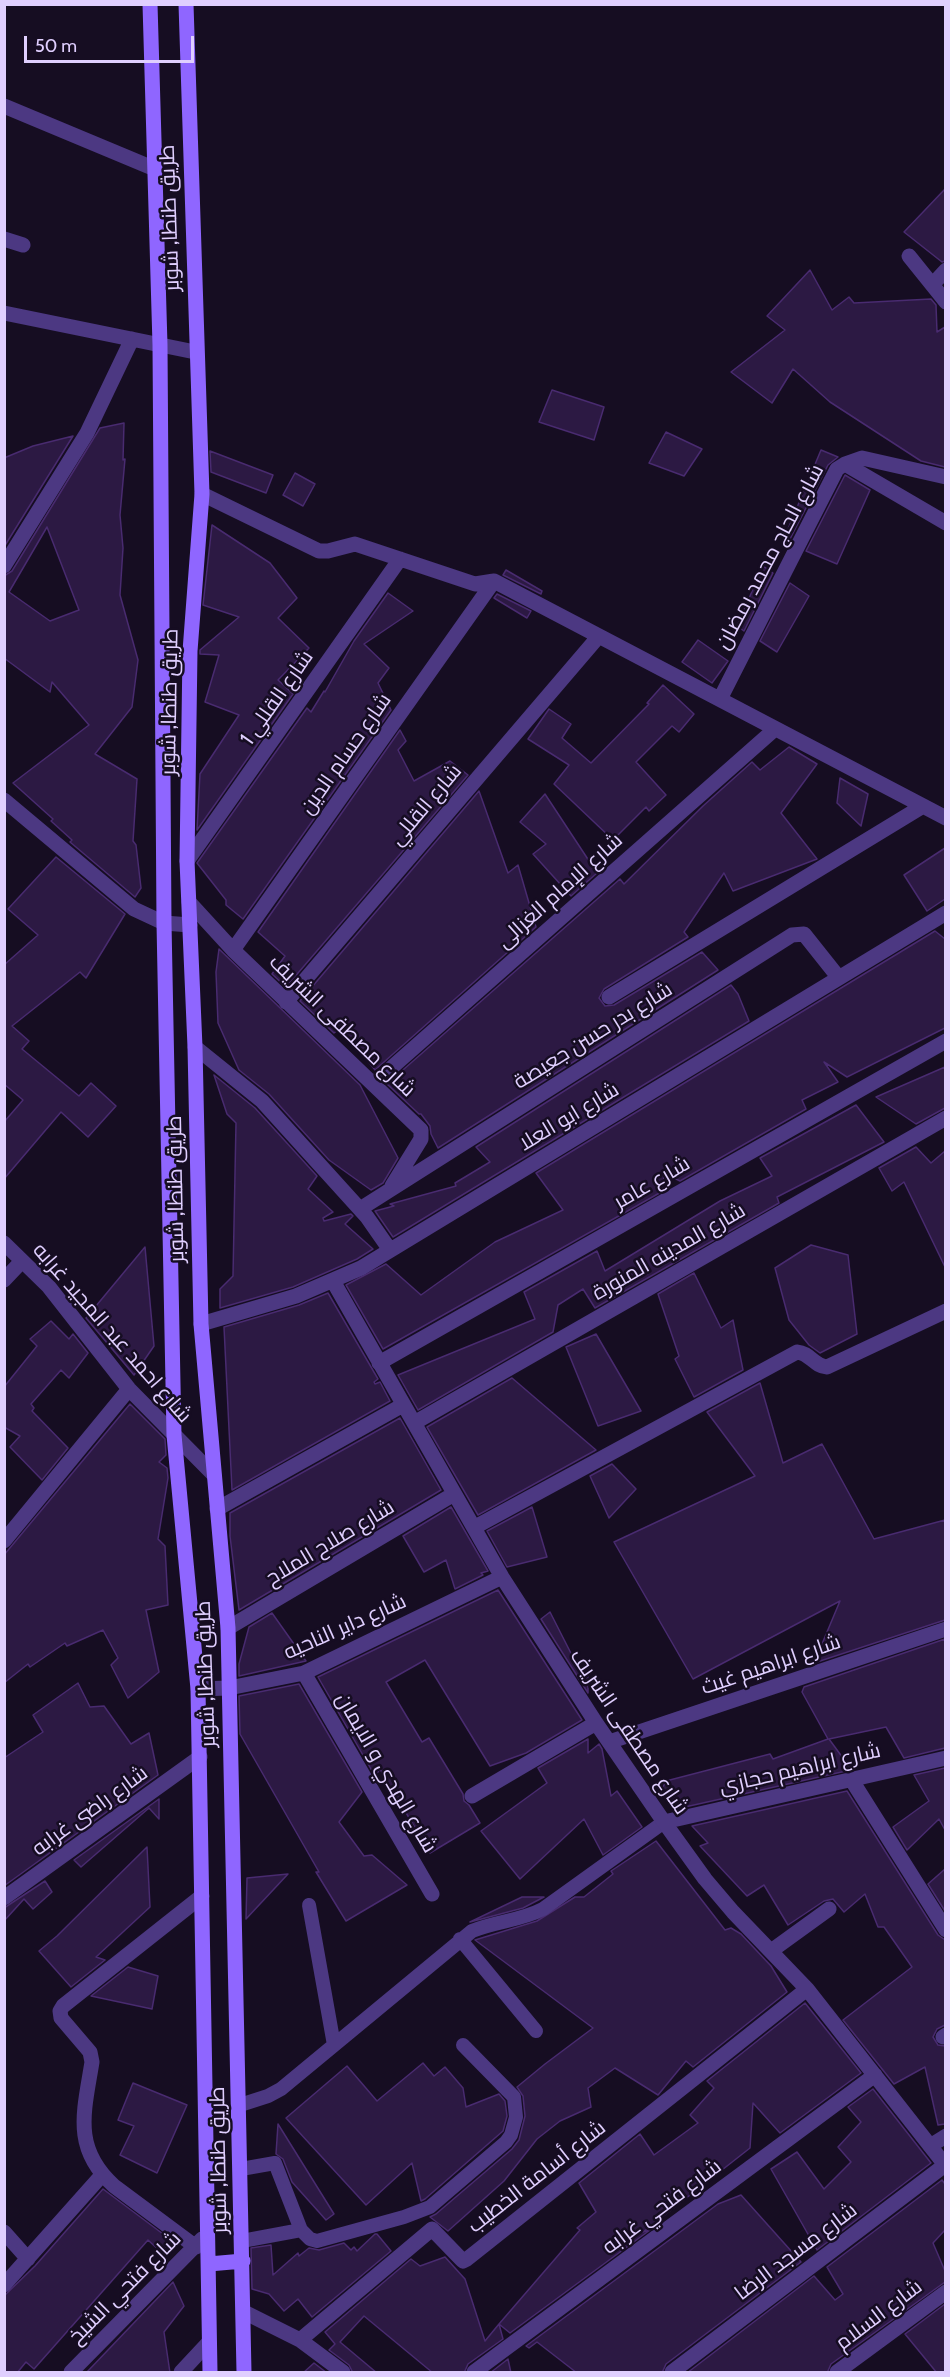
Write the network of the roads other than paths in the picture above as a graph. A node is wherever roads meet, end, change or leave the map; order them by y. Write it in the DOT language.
graph roads {
  1 [pos="150,4"];
  2 [pos="186,4"];
  3 [pos="4,106"];
  4 [pos="155,170"];
  5 [pos="4,239"];
  6 [pos="23,245"];
  7 [pos="909,256"];
  8 [pos="945,270"];
  9 [pos="933,284"];
  10 [pos="945,302"];
  11 [pos="4,313"];
  12 [pos="132,339"];
  13 [pos="160,345"];
  14 [pos="195,352"];
  15 [pos="845,464"];
  16 [pos="945,477"];
  17 [pos="202,494"];
  18 [pos="945,523"];
  19 [pos="400,559"];
  20 [pos="4,566"];
  21 [pos="494,581"];
  22 [pos="598,636"];
  23 [pos="720,699"];
  24 [pos="775,729"];
  25 [pos="4,800"];
  26 [pos="923,806"];
  27 [pos="945,818"];
  28 [pos="188,861"];
  29 [pos="189,902"];
  30 [pos="945,914"];
  31 [pos="164,923"];
  32 [pos="190,925"];
  33 [pos="233,951"];
  34 [pos="839,978"];
  35 [pos="609,997"];
  36 [pos="286,1002"];
  37 [pos="945,1041"];
  38 [pos="195,1047"];
  39 [pos="374,1084"];
  40 [pos="945,1118"];
  41 [pos="391,1189"];
  42 [pos="360,1209"];
  43 [pos="4,1243"];
  44 [pos="390,1250"];
  45 [pos="22,1261"];
  46 [pos="4,1280"];
  47 [pos="333,1281"];
  48 [pos="945,1311"];
  49 [pos="201,1324"];
  50 [pos="379,1363"];
  51 [pos="129,1389"];
  52 [pos="403,1405"];
  53 [pos="414,1423"];
  54 [pos="174,1435"];
  55 [pos="214,1475"];
  56 [pos="454,1494"];
  57 [pos="217,1509"];
  58 [pos="475,1527"];
  59 [pos="4,1541"];
  60 [pos="502,1576"];
  61 [pos="228,1628"];
  62 [pos="945,1629"];
  63 [pos="304,1673"];
  64 [pos="229,1688"];
  65 [pos="198,1689"];
  66 [pos="596,1723"];
  67 [pos="609,1742"];
  68 [pos="200,1757"];
  69 [pos="945,1758"];
  70 [pos="850,1779"];
  71 [pos="472,1796"];
  72 [pos="664,1822"];
  73 [pos="432,1894"];
  74 [pos="202,1896"];
  75 [pos="4,1898"];
  76 [pos="309,1905"];
  77 [pos="829,1909"];
  78 [pos="945,1930"];
  79 [pos="460,1939"];
  80 [pos="771,1951"];
  81 [pos="807,1989"];
  82 [pos="536,2031"];
  83 [pos="463,2044"];
  84 [pos="334,2045"];
  85 [pos="875,2075"];
  86 [pos="240,2105"];
  87 [pos="945,2136"];
  88 [pos="930,2146"];
  89 [pos="945,2166"];
  90 [pos="241,2169"];
  91 [pos="102,2175"];
  92 [pos="301,2230"];
  93 [pos="4,2232"];
  94 [pos="208,2232"];
  95 [pos="242,2241"];
  96 [pos="196,2247"];
  97 [pos="28,2259"];
  98 [pos="243,2260"];
  99 [pos="209,2264"];
  100 [pos="4,2285"];
  101 [pos="945,2292"];
  102 [pos="243,2312"];
  103 [pos="300,2340"];
  104 [pos="210,2342"];
  105 [pos="71,2373"];
  106 [pos="181,2373"];
  107 [pos="210,2373"];
  108 [pos="244,2373"];
  109 [pos="343,2373"];
  110 [pos="474,2373"];
  111 [pos="672,2373"];
  112 [pos="837,2373"];
  1 -- 4 [label="street, طريق طنطا, شوبر"];
  2 -- 14 [label="street, طريق طنطا, شوبر"];
  3 -- 4 [label="street"];
  4 -- 13 [label="street, طريق طنطا, شوبر"];
  5 -- 6 [label="street"];
  7 -- 9 [label="street"];
  8 -- 9 [label="street"];
  9 -- 10 [label="street"];
  11 -- 12 [label="street"];
  12 -- 13 [label="street"];
  12 -- 20 [label="street"];
  13 -- 14 [label="street"];
  13 -- 31 [label="street, طريق طنطا, شوبر"];
  14 -- 17 [label="street, طريق طنطا, شوبر"];
  15 -- 16 [label="street, شارع الحاج محمد رمضان"];
  15 -- 18 [label="street"];
  15 -- 23 [label="street, شارع الحاج محمد رمضان"];
  17 -- 19 [label="street"];
  17 -- 28 [label="street, طريق طنطا, شوبر"];
  19 -- 21 [label="street"];
  19 -- 28 [label="street, شارع القللي 1"];
  21 -- 22 [label="street"];
  21 -- 33 [label="street, شارع حسام الدين"];
  22 -- 23 [label="street"];
  22 -- 36 [label="street, شارع القللي"];
  23 -- 24 [label="street"];
  24 -- 26 [label="street"];
  24 -- 39 [label="street, شارع الإمام الغزالى"];
  25 -- 31 [label="street"];
  26 -- 27 [label="street"];
  26 -- 35 [label="street"];
  28 -- 29 [label="street, طريق طنطا, شوبر"];
  29 -- 32 [label="street, طريق طنطا, شوبر"];
  29 -- 33 [label="street, شارع مصطفى الشريف"];
  30 -- 34 [label="street, شارع ابو العلا"];
  31 -- 32 [label="street"];
  31 -- 54 [label="street, طريق طنطا, شوبر"];
  32 -- 38 [label="street, طريق طنطا, شوبر"];
  33 -- 36 [label="street, شارع مصطفى الشريف"];
  34 -- 41 [label="street, شارع بدر حسن جعيصة"];
  34 -- 44 [label="street, شارع ابو العلا"];
  36 -- 39 [label="street, شارع مصطفى الشريف"];
  37 -- 50 [label="street, شارع عامر"];
  38 -- 42 [label="street"];
  38 -- 49 [label="street, طريق طنطا, شوبر"];
  39 -- 41 [label="street, شارع مصطفى الشريف"];
  40 -- 53 [label="street, شارع المدينه المنورة"];
  41 -- 42 [label="street, شارع بدر حسن جعيصة"];
  42 -- 44 [label="street"];
  43 -- 45 [label="street, شارع احمد عبد المجيد غرابه"];
  44 -- 47 [label="street, شارع ابو العلا"];
  45 -- 46 [label="street"];
  45 -- 51 [label="street, شارع احمد عبد المجيد غرابه"];
  47 -- 49 [label="street, شارع ابو العلا"];
  47 -- 50 [label="street, شارع مصطفى الشريف"];
  48 -- 58 [label="street"];
  49 -- 55 [label="street, طريق طنطا, شوبر"];
  50 -- 52 [label="street, شارع مصطفى الشريف"];
  51 -- 54 [label="street, شارع احمد عبد المجيد غرابه"];
  51 -- 59 [label="street"];
  52 -- 53 [label="street, شارع مصطفى الشريف"];
  52 -- 57 [label="street"];
  53 -- 56 [label="street, شارع مصطفى الشريف"];
  54 -- 55 [label="street, شارع احمد عبد المجيد غرابه"];
  54 -- 65 [label="street, طريق طنطا, شوبر"];
  55 -- 57 [label="street, طريق طنطا, شوبر"];
  56 -- 58 [label="street, شارع مصطفى الشريف"];
  56 -- 61 [label="street, شارع صلاح الملاح"];
  57 -- 61 [label="street, طريق طنطا, شوبر"];
  58 -- 60 [label="street, شارع مصطفى الشريف"];
  60 -- 63 [label="street, شارع داير الناحيه"];
  60 -- 66 [label="street, شارع مصطفى الشريف"];
  61 -- 64 [label="street, طريق طنطا, شوبر"];
  62 -- 67 [label="street, شارع ابراهيم غيث"];
  63 -- 64 [label="street, شارع داير الناحيه"];
  63 -- 73 [label="street, شارع الهدي و الايمان"];
  64 -- 65 [label="street, شارع داير الناحيه"];
  64 -- 86 [label="street, طريق طنطا, شوبر"];
  65 -- 68 [label="street, طريق طنطا, شوبر"];
  66 -- 67 [label="street, شارع مصطفى الشريف"];
  66 -- 71 [label="street"];
  67 -- 72 [label="street, شارع مصطفى الشريف"];
  68 -- 74 [label="street, طريق طنطا, شوبر"];
  68 -- 75 [label="street, شارع راضى غرابه"];
  69 -- 70 [label="street, شارع ابراهيم حجازي"];
  70 -- 72 [label="street, شارع ابراهيم حجازي"];
  70 -- 78 [label="street"];
  72 -- 79 [label="lane"];
  72 -- 80 [label="street, شارع مصطفى الشريف"];
  74 -- 91 [label="street"];
  74 -- 94 [label="street, طريق طنطا, شوبر"];
  76 -- 84 [label="lane"];
  77 -- 80 [label="street"];
  79 -- 82 [label="lane"];
  79 -- 84 [label="lane"];
  80 -- 81 [label="street, شارع مصطفى الشريف"];
  81 -- 85 [label="street, شارع مصطفى الشريف"];
  81 -- 103 [label="street, شارع أسامة الخطيب"];
  83 -- 92 [label="lane"];
  84 -- 86 [label="lane"];
  85 -- 88 [label="street, شارع مصطفى الشريف"];
  85 -- 110 [label="street, شارع فتحي غرابه"];
  86 -- 90 [label="street, طريق طنطا, شوبر"];
  87 -- 88 [label="street"];
  88 -- 89 [label="street, شارع مصطفى الشريف"];
  89 -- 111 [label="street, شارع مسجد الرضا"];
  90 -- 92 [label="lane"];
  90 -- 95 [label="street, طريق طنطا, شوبر"];
  91 -- 96 [label="street"];
  91 -- 97 [label="street"];
  92 -- 95 [label="lane"];
  93 -- 97 [label="street"];
  94 -- 96 [label="street, شارع فتحي الشيخ"];
  94 -- 99 [label="street, طريق طنطا, شوبر"];
  95 -- 98 [label="street, طريق طنطا, شوبر"];
  96 -- 105 [label="street, شارع فتحي الشيخ"];
  97 -- 100 [label="street"];
  98 -- 99 [label="street"];
  98 -- 102 [label="street, طريق طنطا, شوبر"];
  99 -- 104 [label="street, طريق طنطا, شوبر"];
  101 -- 112 [label="street, شارع السلام"];
  102 -- 103 [label="street"];
  102 -- 108 [label="street, طريق طنطا, شوبر"];
  103 -- 109 [label="street"];
  104 -- 106 [label="street"];
  104 -- 107 [label="street, طريق طنطا, شوبر"];
}
